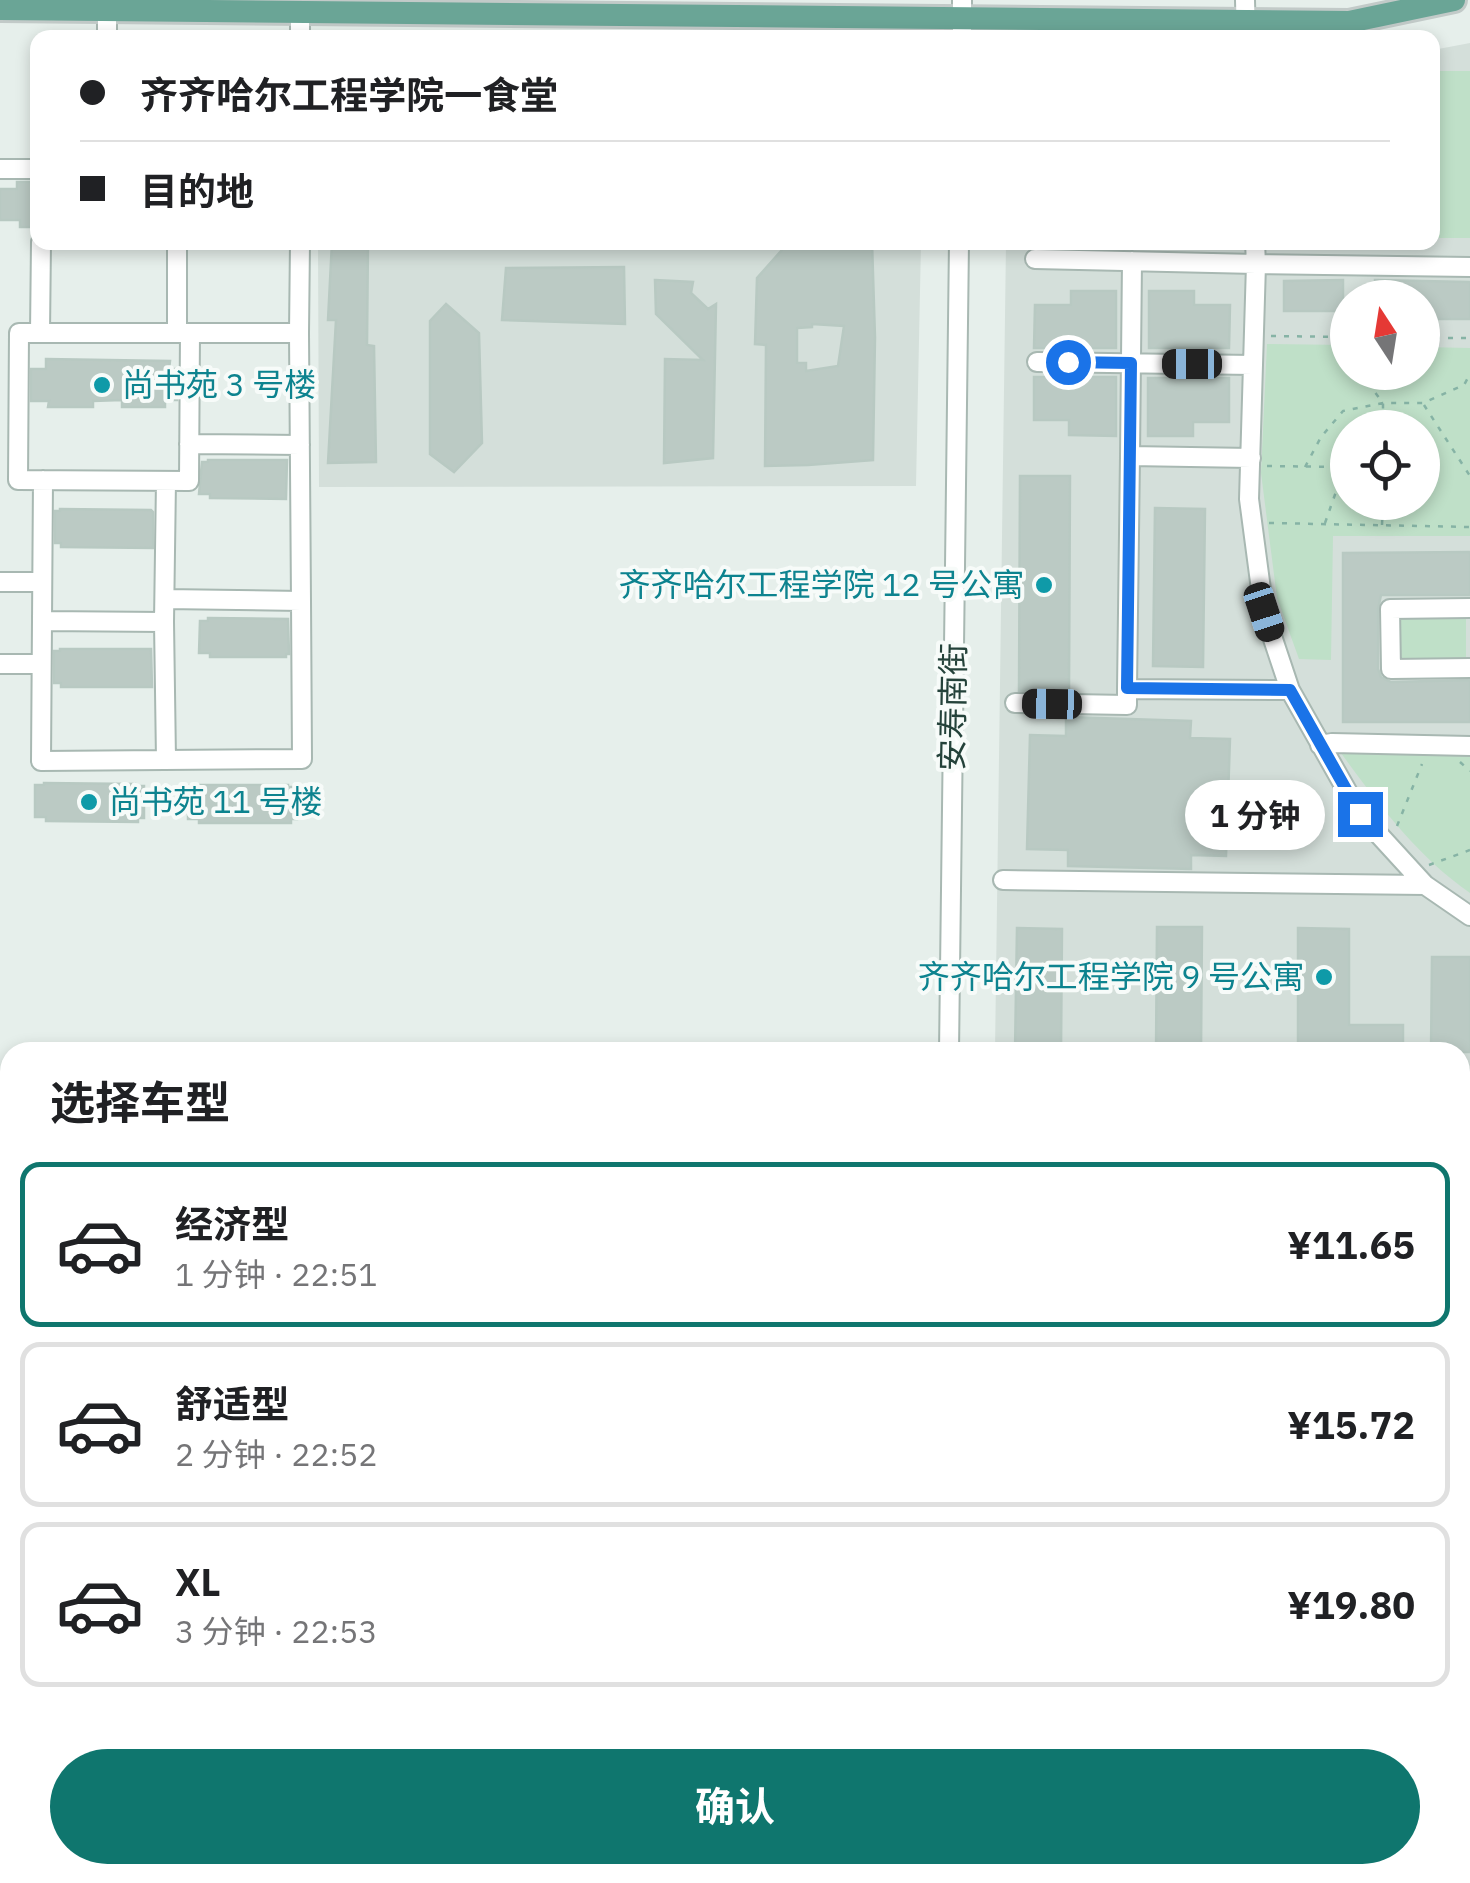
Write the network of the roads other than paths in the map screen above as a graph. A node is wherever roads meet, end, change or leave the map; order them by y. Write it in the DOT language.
graph roads {
  1 [pos="1454,0"];
  2 [pos="97,7"];
  3 [pos="0,9"];
  4 [pos="300,12"];
  5 [pos="962,19"];
  6 [pos="1245,20"];
  7 [pos="300,30"];
  8 [pos="0,168"];
  9 [pos="30,169"];
  10 [pos="40,250"];
  11 [pos="178,250"];
  12 [pos="300,250"];
  13 [pos="959,250"];
  14 [pos="1255,250"];
  15 [pos="1068,251"];
  16 [pos="1161,252"];
  17 [pos="1034,259"];
  18 [pos="1132,261"];
  19 [pos="1256,264"];
  20 [pos="1470,267"];
  21 [pos="40,333"];
  22 [pos="299,333"];
  23 [pos="183,334"];
  24 [pos="1037,362"];
  25 [pos="1131,363"];
  26 [pos="1253,365"];
  27 [pos="10,396"];
  28 [pos="189,444"];
  29 [pos="300,445"];
  30 [pos="1130,456"];
  31 [pos="1251,462"];
  32 [pos="43,480"];
  33 [pos="166,481"];
  34 [pos="0,582"];
  35 [pos="42,582"];
  36 [pos="164,599"];
  37 [pos="301,601"];
  38 [pos="1470,608"];
  39 [pos="42,621"];
  40 [pos="164,622"];
  41 [pos="0,664"];
  42 [pos="42,664"];
  43 [pos="1470,668"];
  44 [pos="1127,688"];
  45 [pos="1290,690"];
  46 [pos="1015,703"];
  47 [pos="1320,745"];
  48 [pos="1470,746"];
  49 [pos="166,760"];
  50 [pos="1419,878"];
  51 [pos="1004,880"];
  52 [pos="1470,916"];
  53 [pos="949,1042"];
  1 -- 6 [label="main road"];
  2 -- 3 [label="main road"];
  2 -- 4 [label="main road"];
  4 -- 5 [label="main road"];
  4 -- 7 [label="street"];
  5 -- 6 [label="main road"];
  8 -- 9 [label="street"];
  10 -- 21 [label="street"];
  11 -- 23 [label="street"];
  12 -- 22 [label="street"];
  13 -- 53 [label="street, 安寿南街"];
  14 -- 19 [label="street"];
  15 -- 17 [label="street"];
  15 -- 18 [label="street"];
  16 -- 18 [label="street"];
  16 -- 19 [label="street"];
  18 -- 25 [label="street"];
  19 -- 20 [label="street"];
  19 -- 26 [label="street"];
  21 -- 23 [label="street"];
  21 -- 27 [label="street"];
  22 -- 23 [label="street"];
  22 -- 29 [label="street"];
  23 -- 28 [label="street"];
  24 -- 25 [label="street"];
  25 -- 26 [label="street"];
  25 -- 30 [label="street"];
  26 -- 31 [label="street"];
  27 -- 32 [label="street"];
  28 -- 29 [label="street"];
  28 -- 33 [label="street"];
  29 -- 37 [label="street"];
  30 -- 31 [label="street"];
  30 -- 44 [label="street"];
  31 -- 45 [label="street"];
  32 -- 33 [label="street"];
  32 -- 35 [label="street"];
  33 -- 36 [label="street"];
  34 -- 35 [label="street"];
  35 -- 39 [label="street"];
  36 -- 37 [label="street"];
  36 -- 40 [label="street"];
  37 -- 49 [label="street"];
  38 -- 43 [label="street"];
  39 -- 40 [label="street"];
  39 -- 42 [label="street"];
  40 -- 49 [label="street"];
  41 -- 42 [label="street"];
  42 -- 49 [label="street"];
  44 -- 45 [label="street"];
  44 -- 46 [label="street"];
  45 -- 47 [label="street"];
  47 -- 48 [label="street"];
  47 -- 50 [label="street"];
  50 -- 51 [label="street"];
  50 -- 52 [label="street"];
}
